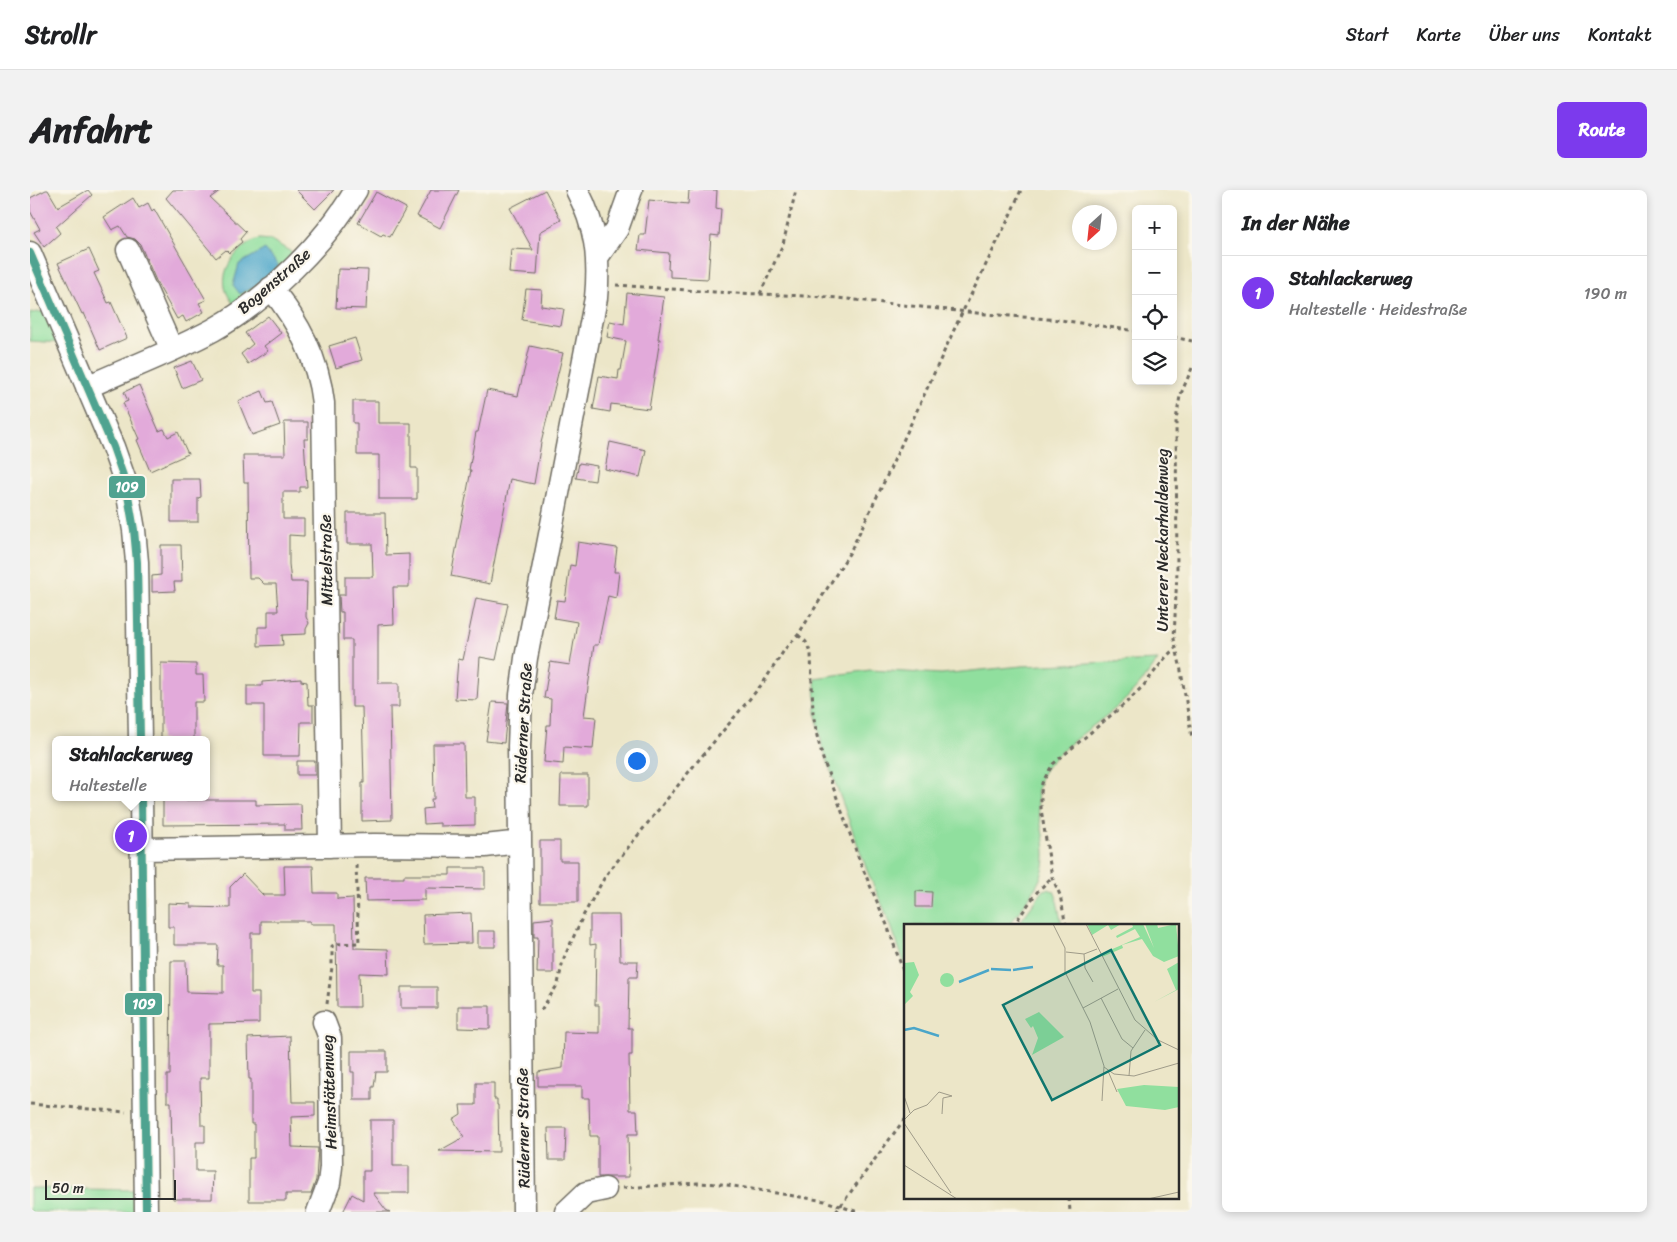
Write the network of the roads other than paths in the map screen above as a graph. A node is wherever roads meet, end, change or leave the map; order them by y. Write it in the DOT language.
graph roads {
  1 [pos="356,190"];
  2 [pos="631,190"];
  3 [pos="584,194"];
  4 [pos="128,250"];
  5 [pos="30,253"];
  6 [pos="598,256"];
  7 [pos="271,288"];
  8 [pos="172,350"];
  9 [pos="88,387"];
  10 [pos="140,736"];
  11 [pos="141,801"];
  12 [pos="520,842"];
  13 [pos="330,846"];
  14 [pos="142,849"];
  15 [pos="324,1022"];
  16 [pos="605,1189"];
  17 [pos="146,1212"];
  18 [pos="318,1212"];
  19 [pos="524,1212"];
  20 [pos="566,1212"];
  1 -- 7 [label="street, Bogenstraße"];
  2 -- 6 [label="street"];
  3 -- 6 [label="street, Rüderner Straße"];
  4 -- 8 [label="street"];
  5 -- 9 [label="street"];
  6 -- 12 [label="street, Rüderner Straße"];
  7 -- 8 [label="street, Bogenstraße"];
  7 -- 13 [label="street, Mittelstraße"];
  8 -- 9 [label="street, Bogenstraße"];
  9 -- 10 [label="street"];
  11 -- 14 [label="street"];
  12 -- 13 [label="street"];
  12 -- 19 [label="street, Rüderner Straße"];
  13 -- 14 [label="street"];
  14 -- 17 [label="street"];
  15 -- 18 [label="street, Heimstättenweg"];
  16 -- 20 [label="street"];
}
